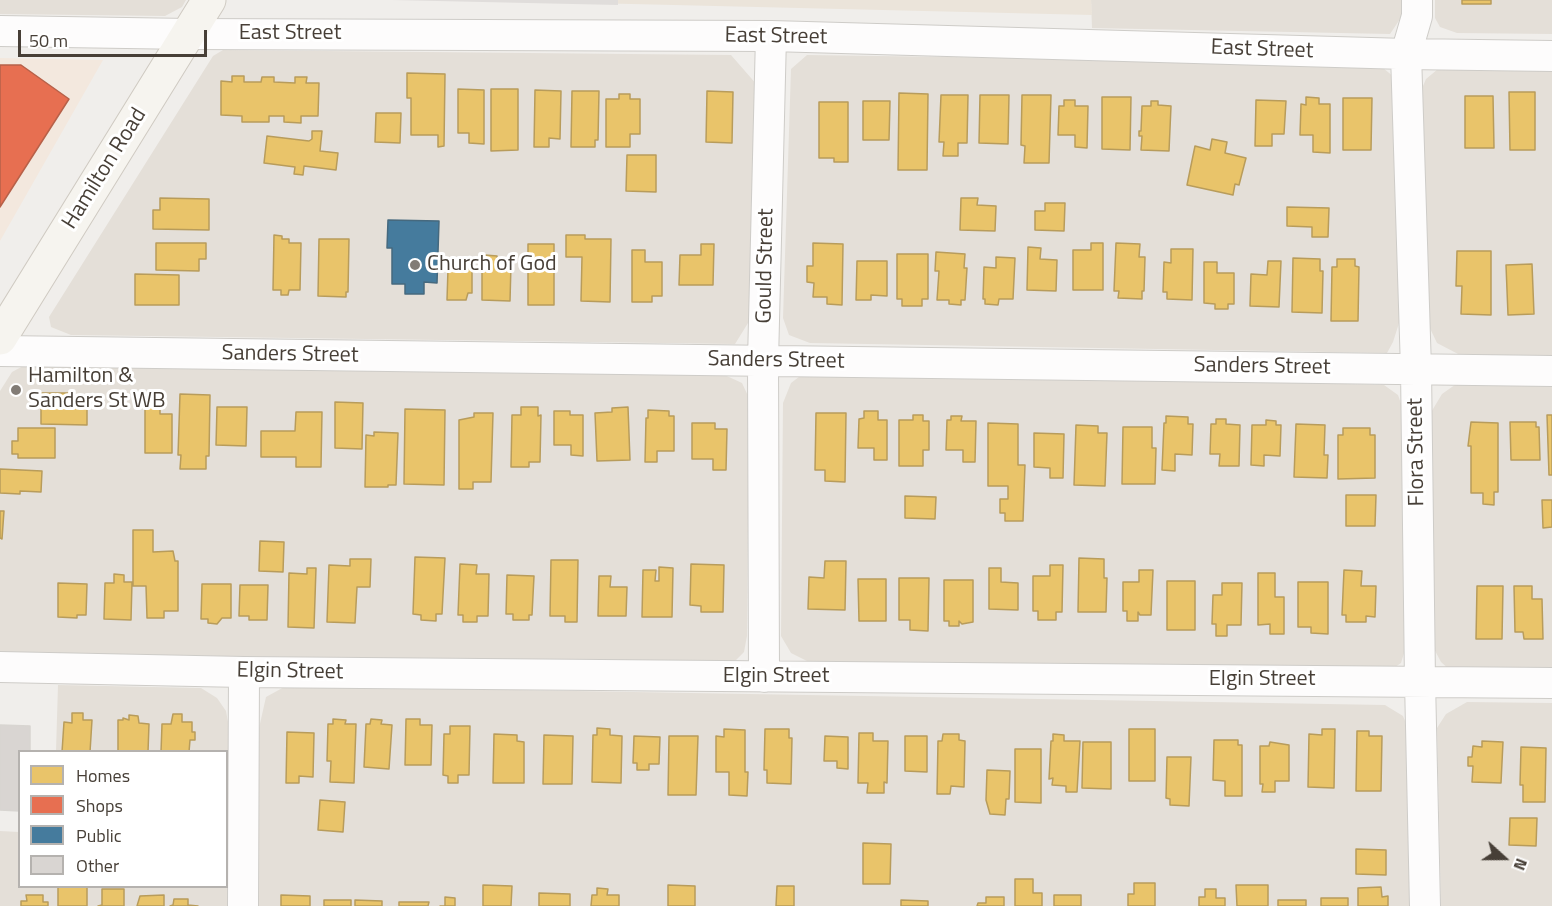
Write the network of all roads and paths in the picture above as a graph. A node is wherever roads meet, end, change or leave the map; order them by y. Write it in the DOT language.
graph roads {
  1 [pos="210,0"];
  2 [pos="1417,0"];
  3 [pos="0,30"];
  4 [pos="189,34"];
  5 [pos="771,36"];
  6 [pos="1406,54"];
  7 [pos="1552,56"];
  8 [pos="0,338"];
  9 [pos="0,351"];
  10 [pos="763,361"];
  11 [pos="1416,369"];
  12 [pos="1552,371"];
  13 [pos="0,667"];
  14 [pos="244,672"];
  15 [pos="764,677"];
  16 [pos="1420,681"];
  17 [pos="1552,683"];
  18 [pos="243,906"];
  19 [pos="1425,906"];
  1 -- 4 [label="main road, Hamilton Road"];
  2 -- 6 [label="street, Flora Street"];
  3 -- 4 [label="street, East Street"];
  4 -- 5 [label="street, East Street"];
  4 -- 8 [label="main road, Hamilton Road"];
  5 -- 6 [label="street, East Street"];
  5 -- 10 [label="street, Gould Street"];
  6 -- 7 [label="street, East Street"];
  6 -- 11 [label="street, Flora Street"];
  9 -- 10 [label="street, Sanders Street"];
  10 -- 11 [label="street, Sanders Street"];
  10 -- 15 [label="street, Gould Street"];
  11 -- 12 [label="street, Sanders Street"];
  11 -- 16 [label="street, Flora Street"];
  13 -- 14 [label="street, Elgin Street"];
  14 -- 15 [label="street, Elgin Street"];
  14 -- 18 [label="street"];
  15 -- 16 [label="street, Elgin Street"];
  16 -- 17 [label="street, Elgin Street"];
  16 -- 19 [label="street, Flora Street"];
}
